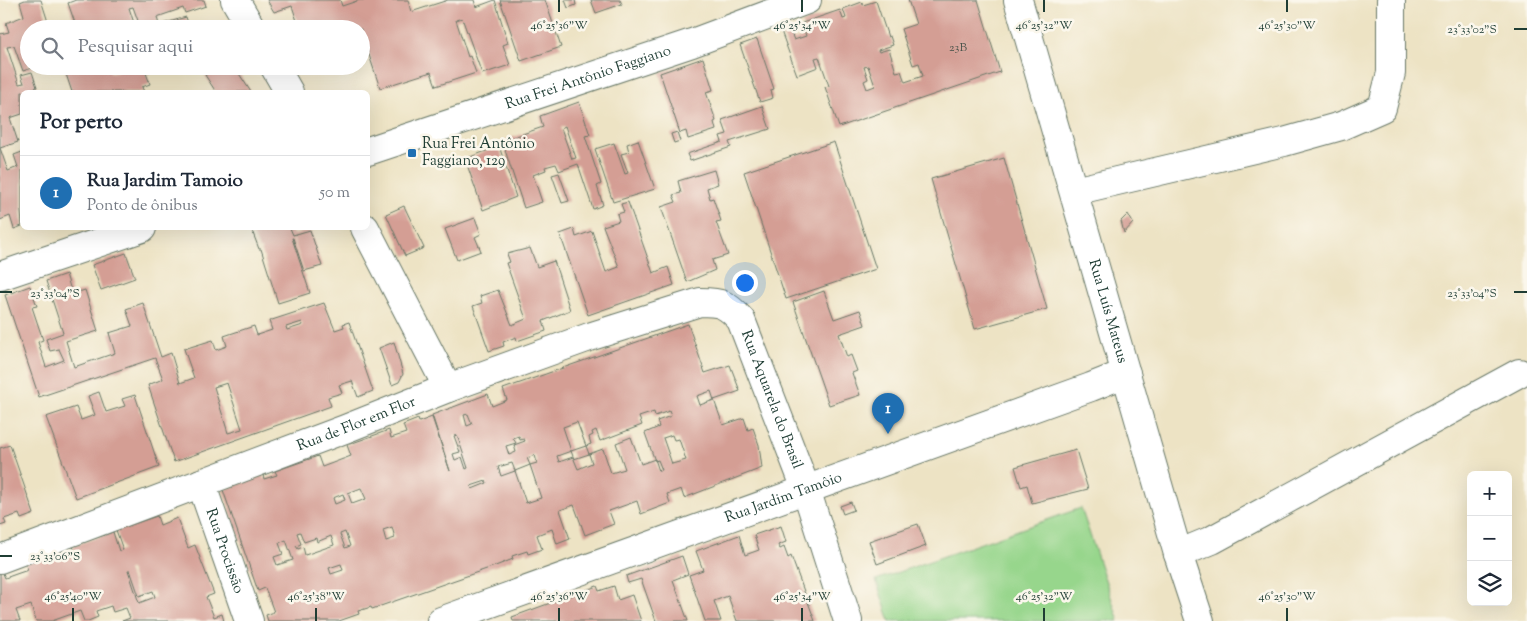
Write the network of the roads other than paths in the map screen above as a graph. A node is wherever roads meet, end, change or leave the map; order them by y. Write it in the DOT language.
graph roads {
  1 [pos="235,0"];
  2 [pos="807,0"];
  3 [pos="1018,0"];
  4 [pos="1391,0"];
  5 [pos="247,20"];
  6 [pos="280,75"];
  7 [pos="289,90"];
  8 [pos="370,149"];
  9 [pos="1074,191"];
  10 [pos="136,230"];
  11 [pos="365,230"];
  12 [pos="0,276"];
  13 [pos="716,303"];
  14 [pos="1126,373"];
  15 [pos="1519,373"];
  16 [pos="448,388"];
  17 [pos="201,483"];
  18 [pos="806,489"];
  19 [pos="1178,554"];
  20 [pos="0,559"];
  21 [pos="248,621"];
  22 [pos="441,621"];
  23 [pos="848,621"];
  24 [pos="1200,621"];
  1 -- 5 [label="street"];
  2 -- 8 [label="street, Rua Frei Antônio Faggiano"];
  3 -- 9 [label="street, Rua Luís Mateus"];
  4 -- 9 [label="street"];
  6 -- 7 [label="street"];
  9 -- 14 [label="street, Rua Luís Mateus"];
  10 -- 12 [label="street"];
  11 -- 16 [label="street"];
  13 -- 16 [label="street, Rua de Flor em Flor"];
  13 -- 18 [label="street, Rua Aquarela do Brasil"];
  14 -- 18 [label="street, Rua Jardim Tamôio"];
  14 -- 19 [label="street, Rua Luís Mateus"];
  15 -- 19 [label="street"];
  16 -- 17 [label="street, Rua de Flor em Flor"];
  17 -- 20 [label="street, Rua de Flor em Flor"];
  17 -- 21 [label="street, Rua Procissão"];
  18 -- 22 [label="street, Rua Jardim Tamôio"];
  18 -- 23 [label="street, Rua Aquarela do Brasil"];
  19 -- 24 [label="street, Rua Luís Mateus"];
}
